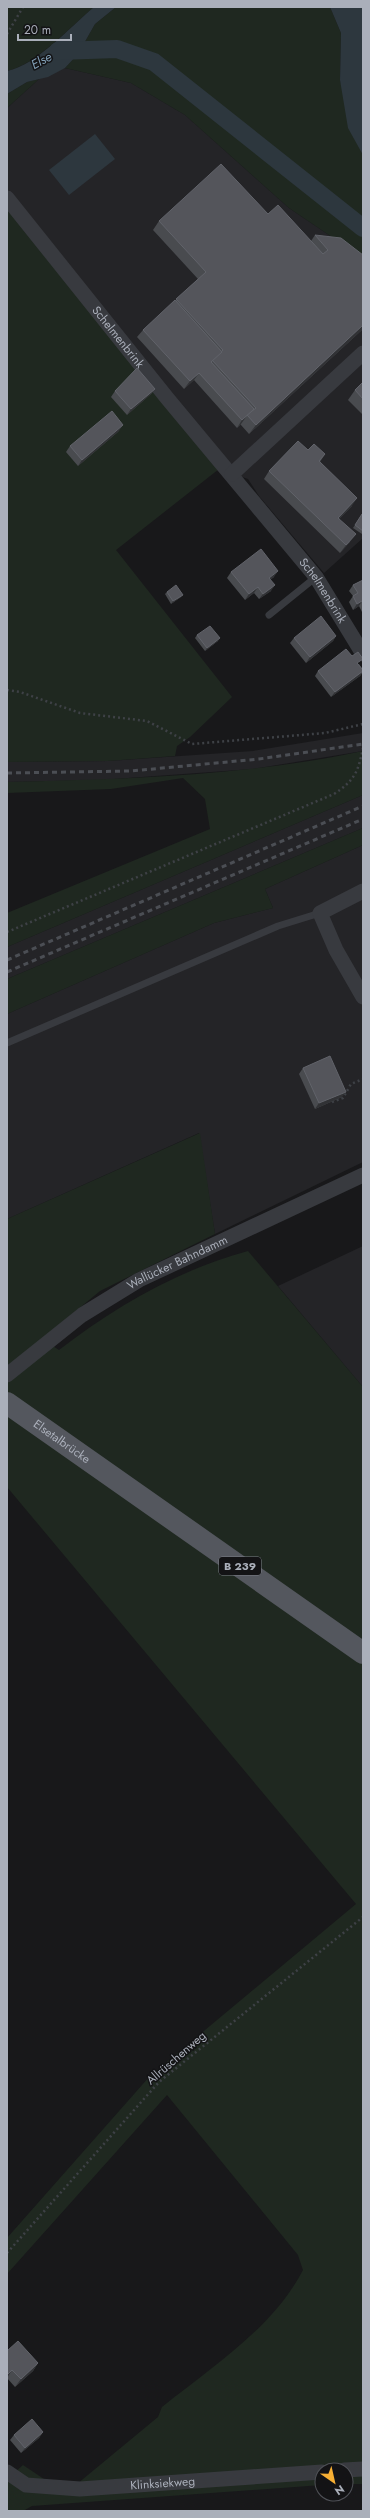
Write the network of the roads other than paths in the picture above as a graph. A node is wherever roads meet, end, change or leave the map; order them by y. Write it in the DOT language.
graph roads {
  1 [pos="7,198"];
  2 [pos="363,353"];
  3 [pos="232,474"];
  4 [pos="316,577"];
  5 [pos="269,615"];
  6 [pos="363,654"];
  7 [pos="363,891"];
  8 [pos="320,913"];
  9 [pos="363,997"];
  10 [pos="7,1043"];
  11 [pos="363,1175"];
  12 [pos="7,1375"];
  13 [pos="7,1403"];
  14 [pos="363,1653"];
  15 [pos="7,2472"];
  16 [pos="314,2473"];
  1 -- 3 [label="street, Schelmenbrink"];
  2 -- 3 [label="street"];
  3 -- 4 [label="street, Schelmenbrink"];
  4 -- 5 [label="lane"];
  4 -- 6 [label="street, Schelmenbrink"];
  7 -- 8 [label="street"];
  8 -- 9 [label="street"];
  8 -- 10 [label="lane"];
  11 -- 12 [label="street, Wallücker Bahndamm"];
  13 -- 14 [label="main road, Elsetalbrücke / B 239"];
  15 -- 16 [label="street, Klinksiekweg"];
}
